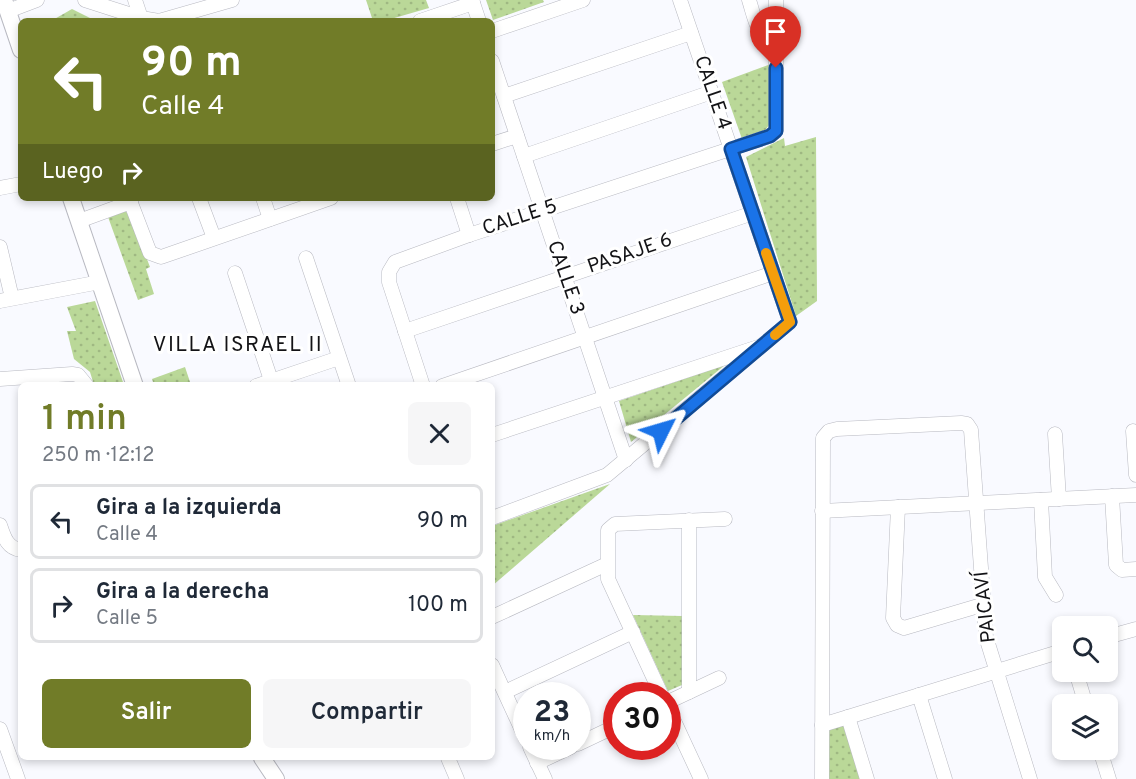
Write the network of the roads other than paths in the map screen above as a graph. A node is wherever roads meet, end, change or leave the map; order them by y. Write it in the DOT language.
graph roads {
  1 [pos="38,0"];
  2 [pos="85,0"];
  3 [pos="135,0"];
  4 [pos="232,0"];
  5 [pos="583,0"];
  6 [pos="680,0"];
  7 [pos="749,0"];
  8 [pos="776,0"];
  9 [pos="472,2"];
  10 [pos="6,5"];
  11 [pos="203,5"];
  12 [pos="549,5"];
  13 [pos="141,18"];
  14 [pos="167,18"];
  15 [pos="428,18"];
  16 [pos="478,18"];
  17 [pos="495,30"];
  18 [pos="692,33"];
  19 [pos="18,41"];
  20 [pos="776,46"];
  21 [pos="495,70"];
  22 [pos="711,92"];
  23 [pos="504,96"];
  24 [pos="517,136"];
  25 [pos="495,143"];
  26 [pos="731,149"];
  27 [pos="524,156"];
  28 [pos="18,185"];
  29 [pos="0,188"];
  30 [pos="74,201"];
  31 [pos="128,201"];
  32 [pos="130,201"];
  33 [pos="200,201"];
  34 [pos="264,201"];
  35 [pos="321,201"];
  36 [pos="458,201"];
  37 [pos="542,211"];
  38 [pos="753,213"];
  39 [pos="270,219"];
  40 [pos="79,221"];
  41 [pos="469,235"];
  42 [pos="214,238"];
  43 [pos="0,248"];
  44 [pos="306,258"];
  45 [pos="235,273"];
  46 [pos="773,273"];
  47 [pos="565,277"];
  48 [pos="100,282"];
  49 [pos="6,300"];
  50 [pos="405,331"];
  51 [pos="585,337"];
  52 [pos="765,345"];
  53 [pos="339,358"];
  54 [pos="0,379"];
  55 [pos="82,380"];
  56 [pos="271,380"];
  57 [pos="50,382"];
  58 [pos="134,382"];
  59 [pos="266,382"];
  60 [pos="348,382"];
  61 [pos="422,382"];
  62 [pos="454,382"];
  63 [pos="18,384"];
  64 [pos="605,397"];
  65 [pos="1133,431"];
  66 [pos="495,434"];
  67 [pos="1055,434"];
  68 [pos="626,460"];
  69 [pos="1136,475"];
  70 [pos="1136,495"];
  71 [pos="1112,496"];
  72 [pos="1059,499"];
  73 [pos="1041,500"];
  74 [pos="978,503"];
  75 [pos="898,507"];
  76 [pos="822,511"];
  77 [pos="495,517"];
  78 [pos="725,519"];
  79 [pos="688,520"];
  80 [pos="0,525"];
  81 [pos="16,548"];
  82 [pos="607,564"];
  83 [pos="1136,569"];
  84 [pos="1056,595"];
  85 [pos="985,604"];
  86 [pos="495,616"];
  87 [pos="1136,629"];
  88 [pos="633,632"];
  89 [pos="1118,634"];
  90 [pos="1052,654"];
  91 [pos="495,671"];
  92 [pos="996,671"];
  93 [pos="719,678"];
  94 [pos="656,682"];
  95 [pos="505,692"];
  96 [pos="689,692"];
  97 [pos="919,695"];
  98 [pos="681,696"];
  99 [pos="513,710"];
  100 [pos="848,717"];
  101 [pos="822,725"];
  102 [pos="0,730"];
  103 [pos="681,738"];
  104 [pos="262,760"];
  105 [pos="263,760"];
  106 [pos="449,760"];
  107 [pos="536,760"];
  108 [pos="543,760"];
  109 [pos="1103,760"];
  110 [pos="537,763"];
  111 [pos="698,778"];
  112 [pos="18,779"];
  113 [pos="263,779"];
  114 [pos="276,779"];
  115 [pos="456,779"];
  116 [pos="545,779"];
  117 [pos="822,779"];
  118 [pos="867,779"];
  119 [pos="945,779"];
  120 [pos="1030,779"];
  121 [pos="1109,779"];
  1 -- 10 [label="street"];
  2 -- 13 [label="street"];
  3 -- 13 [label="street"];
  4 -- 11 [label="street"];
  5 -- 12 [label="street"];
  6 -- 18 [label="street, CALLE 4"];
  7 -- 20 [label="street"];
  8 -- 20 [label="street"];
  9 -- 15 [label="street"];
  9 -- 16 [label="street"];
  10 -- 19 [label="street"];
  11 -- 14 [label="street"];
  12 -- 17 [label="street"];
  18 -- 22 [label="street, CALLE 4"];
  18 -- 23 [label="street"];
  20 -- 26 [label="street, CALLE 5"];
  21 -- 23 [label="street, CALLE 3"];
  22 -- 26 [label="street, CALLE 4"];
  22 -- 27 [label="street"];
  23 -- 24 [label="street, CALLE 3"];
  24 -- 25 [label="street"];
  24 -- 27 [label="street, CALLE 3"];
  26 -- 37 [label="street, CALLE 5"];
  26 -- 38 [label="street, CALLE 4"];
  27 -- 37 [label="street, CALLE 3"];
  28 -- 29 [label="street"];
  30 -- 40 [label="street"];
  31 -- 40 [label="street"];
  32 -- 42 [label="street"];
  33 -- 42 [label="street"];
  34 -- 39 [label="street"];
  35 -- 39 [label="street"];
  36 -- 41 [label="street"];
  37 -- 41 [label="street, CALLE 5"];
  37 -- 47 [label="street, CALLE 3"];
  38 -- 46 [label="street, CALLE 4"];
  38 -- 47 [label="street, PASAJE 6"];
  39 -- 42 [label="street"];
  40 -- 48 [label="street"];
  41 -- 50 [label="street, CALLE 5"];
  43 -- 49 [label="street"];
  44 -- 53 [label="street"];
  45 -- 56 [label="street"];
  46 -- 51 [label="street"];
  46 -- 52 [label="street, CALLE 4"];
  47 -- 50 [label="street, PASAJE 6"];
  47 -- 51 [label="street, CALLE 3"];
  48 -- 49 [label="street"];
  48 -- 58 [label="street"];
  50 -- 61 [label="street, CALLE 5"];
  51 -- 62 [label="street"];
  51 -- 64 [label="street, CALLE 3"];
  52 -- 64 [label="street"];
  52 -- 68 [label="street, CALLE 4"];
  53 -- 56 [label="street"];
  53 -- 60 [label="street"];
  54 -- 63 [label="street"];
  55 -- 57 [label="street"];
  56 -- 59 [label="street"];
  64 -- 66 [label="street"];
  64 -- 68 [label="street, CALLE 3"];
  65 -- 69 [label="street"];
  67 -- 72 [label="street"];
  68 -- 77 [label="street, CALLE 4"];
  70 -- 71 [label="street"];
  71 -- 72 [label="street"];
  71 -- 83 [label="street"];
  72 -- 73 [label="street"];
  73 -- 74 [label="street"];
  73 -- 84 [label="street"];
  74 -- 75 [label="street"];
  74 -- 76 [label="street, PAICAVÍ"];
  74 -- 85 [label="street, PAICAVÍ"];
  75 -- 76 [label="street"];
  75 -- 85 [label="street"];
  76 -- 101 [label="street"];
  78 -- 79 [label="street"];
  79 -- 82 [label="street"];
  79 -- 96 [label="street"];
  80 -- 81 [label="street"];
  82 -- 86 [label="street"];
  82 -- 88 [label="street"];
  85 -- 92 [label="street, PAICAVÍ"];
  87 -- 89 [label="street"];
  88 -- 94 [label="street"];
  88 -- 95 [label="street"];
  90 -- 92 [label="street"];
  91 -- 95 [label="street"];
  92 -- 97 [label="street"];
  92 -- 120 [label="street, PAICAVÍ"];
  93 -- 96 [label="street"];
  95 -- 99 [label="street"];
  96 -- 98 [label="street"];
  97 -- 100 [label="street"];
  97 -- 119 [label="street"];
  100 -- 101 [label="street"];
  100 -- 118 [label="street"];
  101 -- 117 [label="street"];
  102 -- 112 [label="street"];
  103 -- 111 [label="street"];
  104 -- 113 [label="street"];
  105 -- 114 [label="street"];
  106 -- 115 [label="street"];
  107 -- 110 [label="street"];
  108 -- 110 [label="street"];
  109 -- 121 [label="street"];
  110 -- 116 [label="street"];
}
